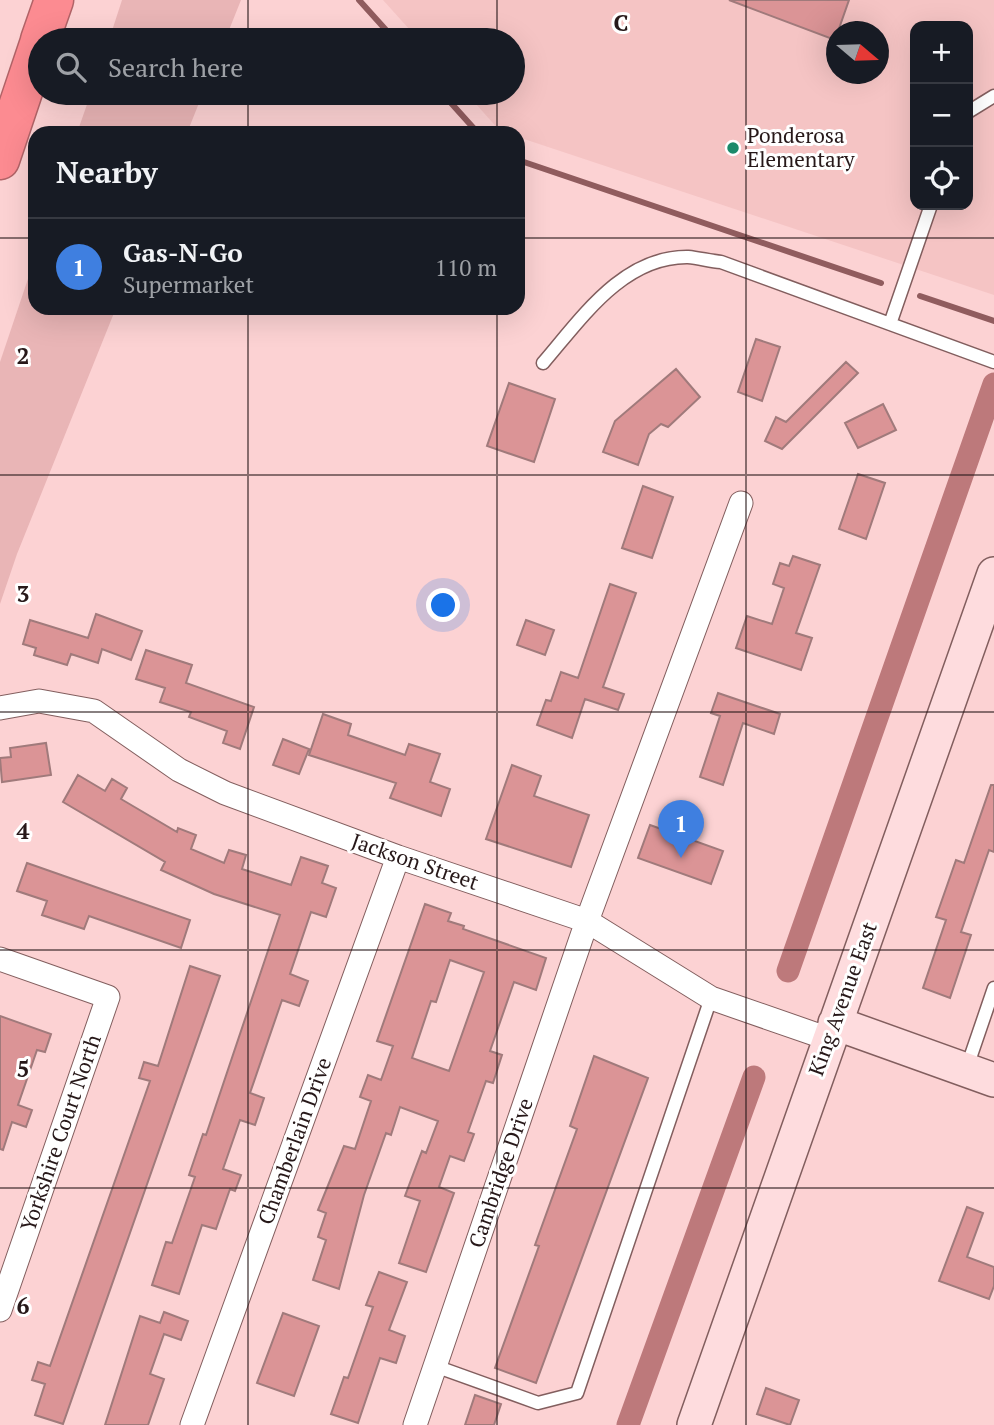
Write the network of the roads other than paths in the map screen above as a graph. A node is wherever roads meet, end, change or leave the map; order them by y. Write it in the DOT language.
graph roads {
  1 [pos="54,0"];
  2 [pos="44,28"];
  3 [pos="28,77"];
  4 [pos="994,96"];
  5 [pos="973,109"];
  6 [pos="0,160"];
  7 [pos="930,210"];
  8 [pos="890,324"];
  9 [pos="994,362"];
  10 [pos="543,363"];
  11 [pos="740,503"];
  12 [pos="994,574"];
  13 [pos="0,708"];
  14 [pos="398,857"];
  15 [pos="587,921"];
  16 [pos="0,959"];
  17 [pos="994,988"];
  18 [pos="711,998"];
  19 [pos="832,1031"];
  20 [pos="980,1075"];
  21 [pos="0,1310"];
  22 [pos="435,1366"];
  23 [pos="192,1425"];
  24 [pos="415,1425"];
  25 [pos="694,1425"];
  1 -- 2 [label="highway"];
  3 -- 6 [label="highway"];
  4 -- 5 [label="lane"];
  7 -- 8 [label="lane"];
  8 -- 9 [label="lane"];
  8 -- 10 [label="lane"];
  11 -- 15 [label="street, Cambridge Drive"];
  12 -- 19 [label="main road, King Avenue East"];
  13 -- 14 [label="street, Jackson Street"];
  14 -- 15 [label="street, Jackson Street"];
  14 -- 23 [label="street, Chamberlain Drive"];
  15 -- 18 [label="street, Jackson Street"];
  15 -- 22 [label="street, Cambridge Drive"];
  16 -- 21 [label="street, Yorkshire Court North"];
  17 -- 20 [label="lane"];
  18 -- 19 [label="street, Jackson Street"];
  18 -- 22 [label="lane"];
  19 -- 20 [label="main road, Jackson Street"];
  19 -- 25 [label="main road, King Avenue East"];
  22 -- 24 [label="street, Cambridge Drive"];
}
